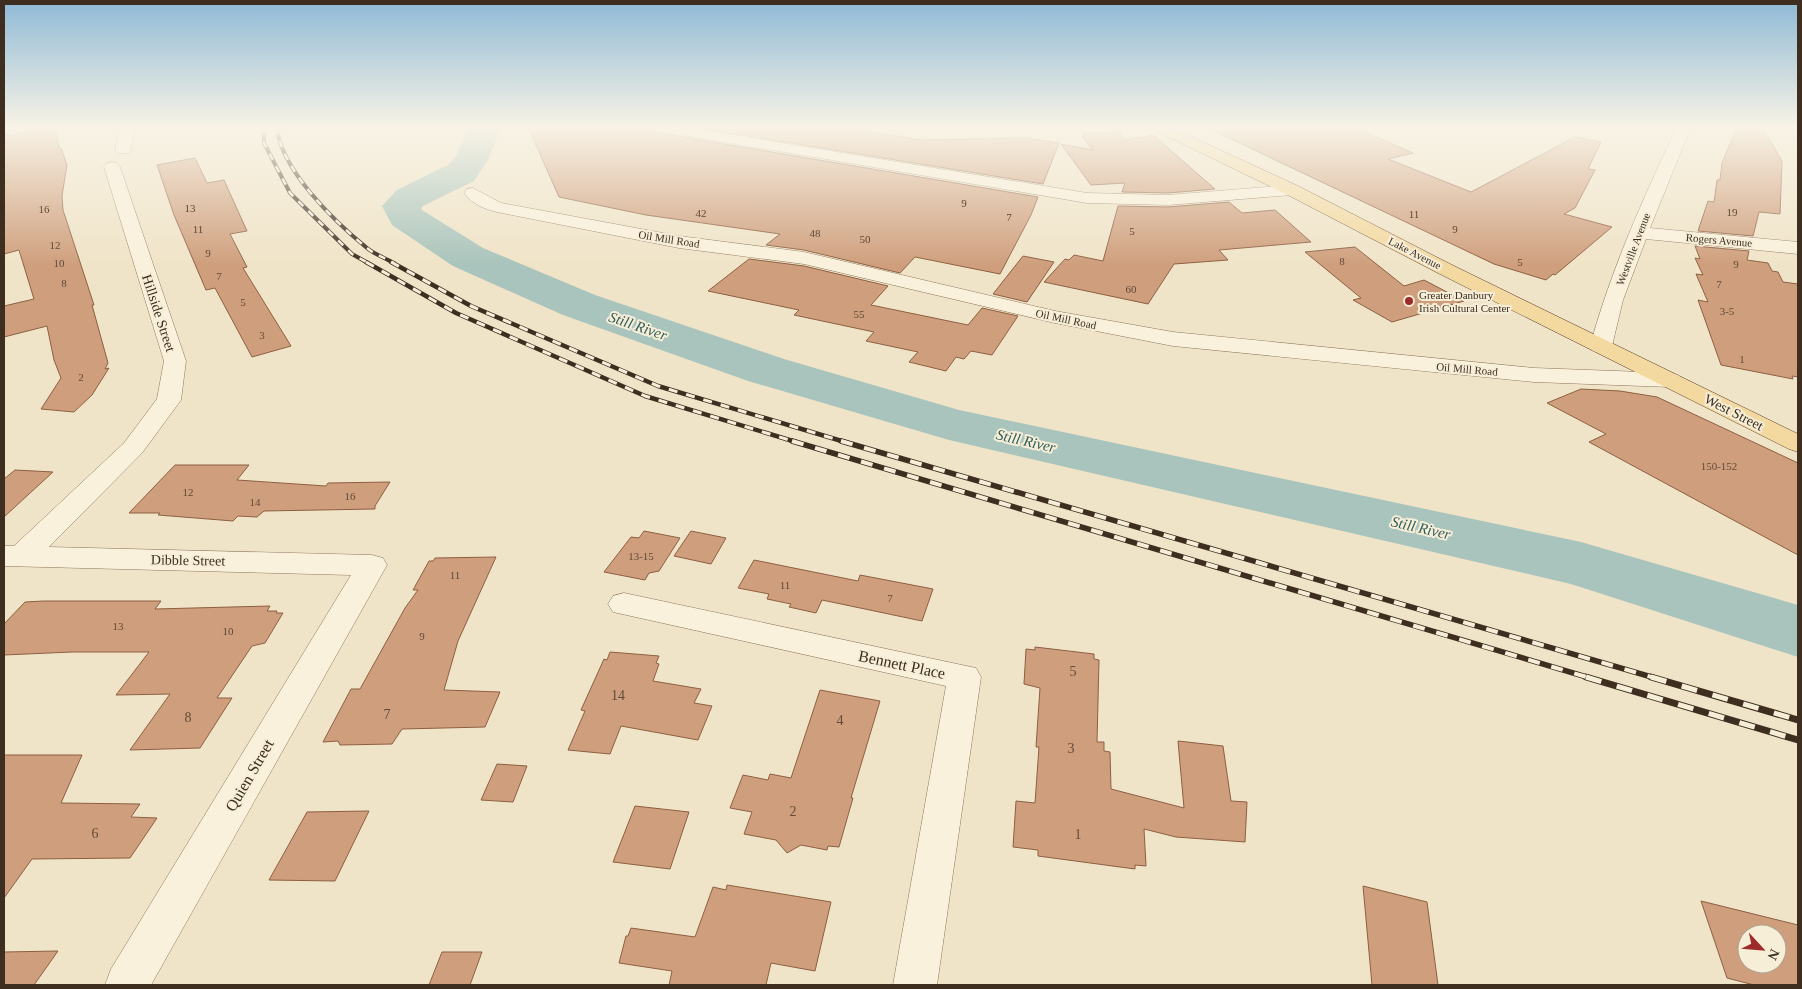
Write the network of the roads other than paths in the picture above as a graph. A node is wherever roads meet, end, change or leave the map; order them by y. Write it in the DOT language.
graph roads {
  1 [pos="122,173"];
  2 [pos="937,173"];
  3 [pos="1256,173"];
  4 [pos="1663,173"];
  5 [pos="1292,190"];
  6 [pos="473,193"];
  7 [pos="1640,233"];
  8 [pos="1798,248"];
  9 [pos="1601,346"];
  10 [pos="1670,380"];
  11 [pos="1798,444"];
  12 [pos="13,556"];
  13 [pos="372,565"];
  14 [pos="624,604"];
  15 [pos="127,985"];
  16 [pos="915,985"];
  1 -- 12 [label="street, Hillside Street"];
  2 -- 5 [label="street"];
  3 -- 5 [label="main road, Lake Avenue"];
  4 -- 7 [label="street, Westville Avenue"];
  5 -- 9 [label="main road, Lake Avenue"];
  6 -- 10 [label="street, Oil Mill Road"];
  7 -- 8 [label="street, Rogers Avenue"];
  7 -- 9 [label="street, Westville Avenue"];
  9 -- 10 [label="main road, Lake Avenue"];
  10 -- 11 [label="main road, West Street"];
  12 -- 13 [label="street, Dibble Street"];
  13 -- 15 [label="street, Quien Street"];
  14 -- 16 [label="street, Bennett Place"];
}
